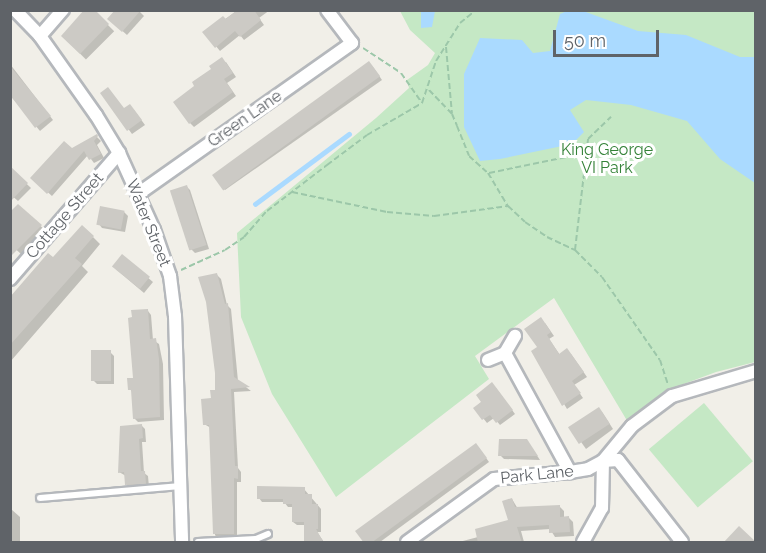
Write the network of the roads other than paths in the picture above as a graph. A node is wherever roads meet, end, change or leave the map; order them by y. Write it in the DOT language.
graph roads {
  1 [pos="15,10"];
  2 [pos="63,10"];
  3 [pos="327,10"];
  4 [pos="40,36"];
  5 [pos="119,153"];
  6 [pos="138,195"];
  7 [pos="10,279"];
  8 [pos="515,336"];
  9 [pos="505,353"];
  10 [pos="488,360"];
  11 [pos="756,371"];
  12 [pos="603,461"];
  13 [pos="570,472"];
  14 [pos="180,485"];
  15 [pos="40,498"];
  16 [pos="268,534"];
  17 [pos="182,543"];
  18 [pos="198,543"];
  19 [pos="407,543"];
  20 [pos="583,543"];
  21 [pos="682,543"];
  1 -- 4 [label="street, Water Street"];
  2 -- 4 [label="street"];
  3 -- 6 [label="street, Green Lane"];
  4 -- 5 [label="street, Water Street"];
  5 -- 6 [label="street, Water Street"];
  5 -- 7 [label="street, Cottage Street"];
  6 -- 14 [label="street, Water Street"];
  8 -- 9 [label="street"];
  9 -- 10 [label="street"];
  9 -- 13 [label="street"];
  11 -- 12 [label="street"];
  12 -- 13 [label="street, Park Lane"];
  12 -- 20 [label="street"];
  12 -- 21 [label="street"];
  13 -- 19 [label="street, Park Lane"];
  14 -- 15 [label="lane"];
  14 -- 17 [label="street, Water Street"];
  16 -- 18 [label="lane"];
}
